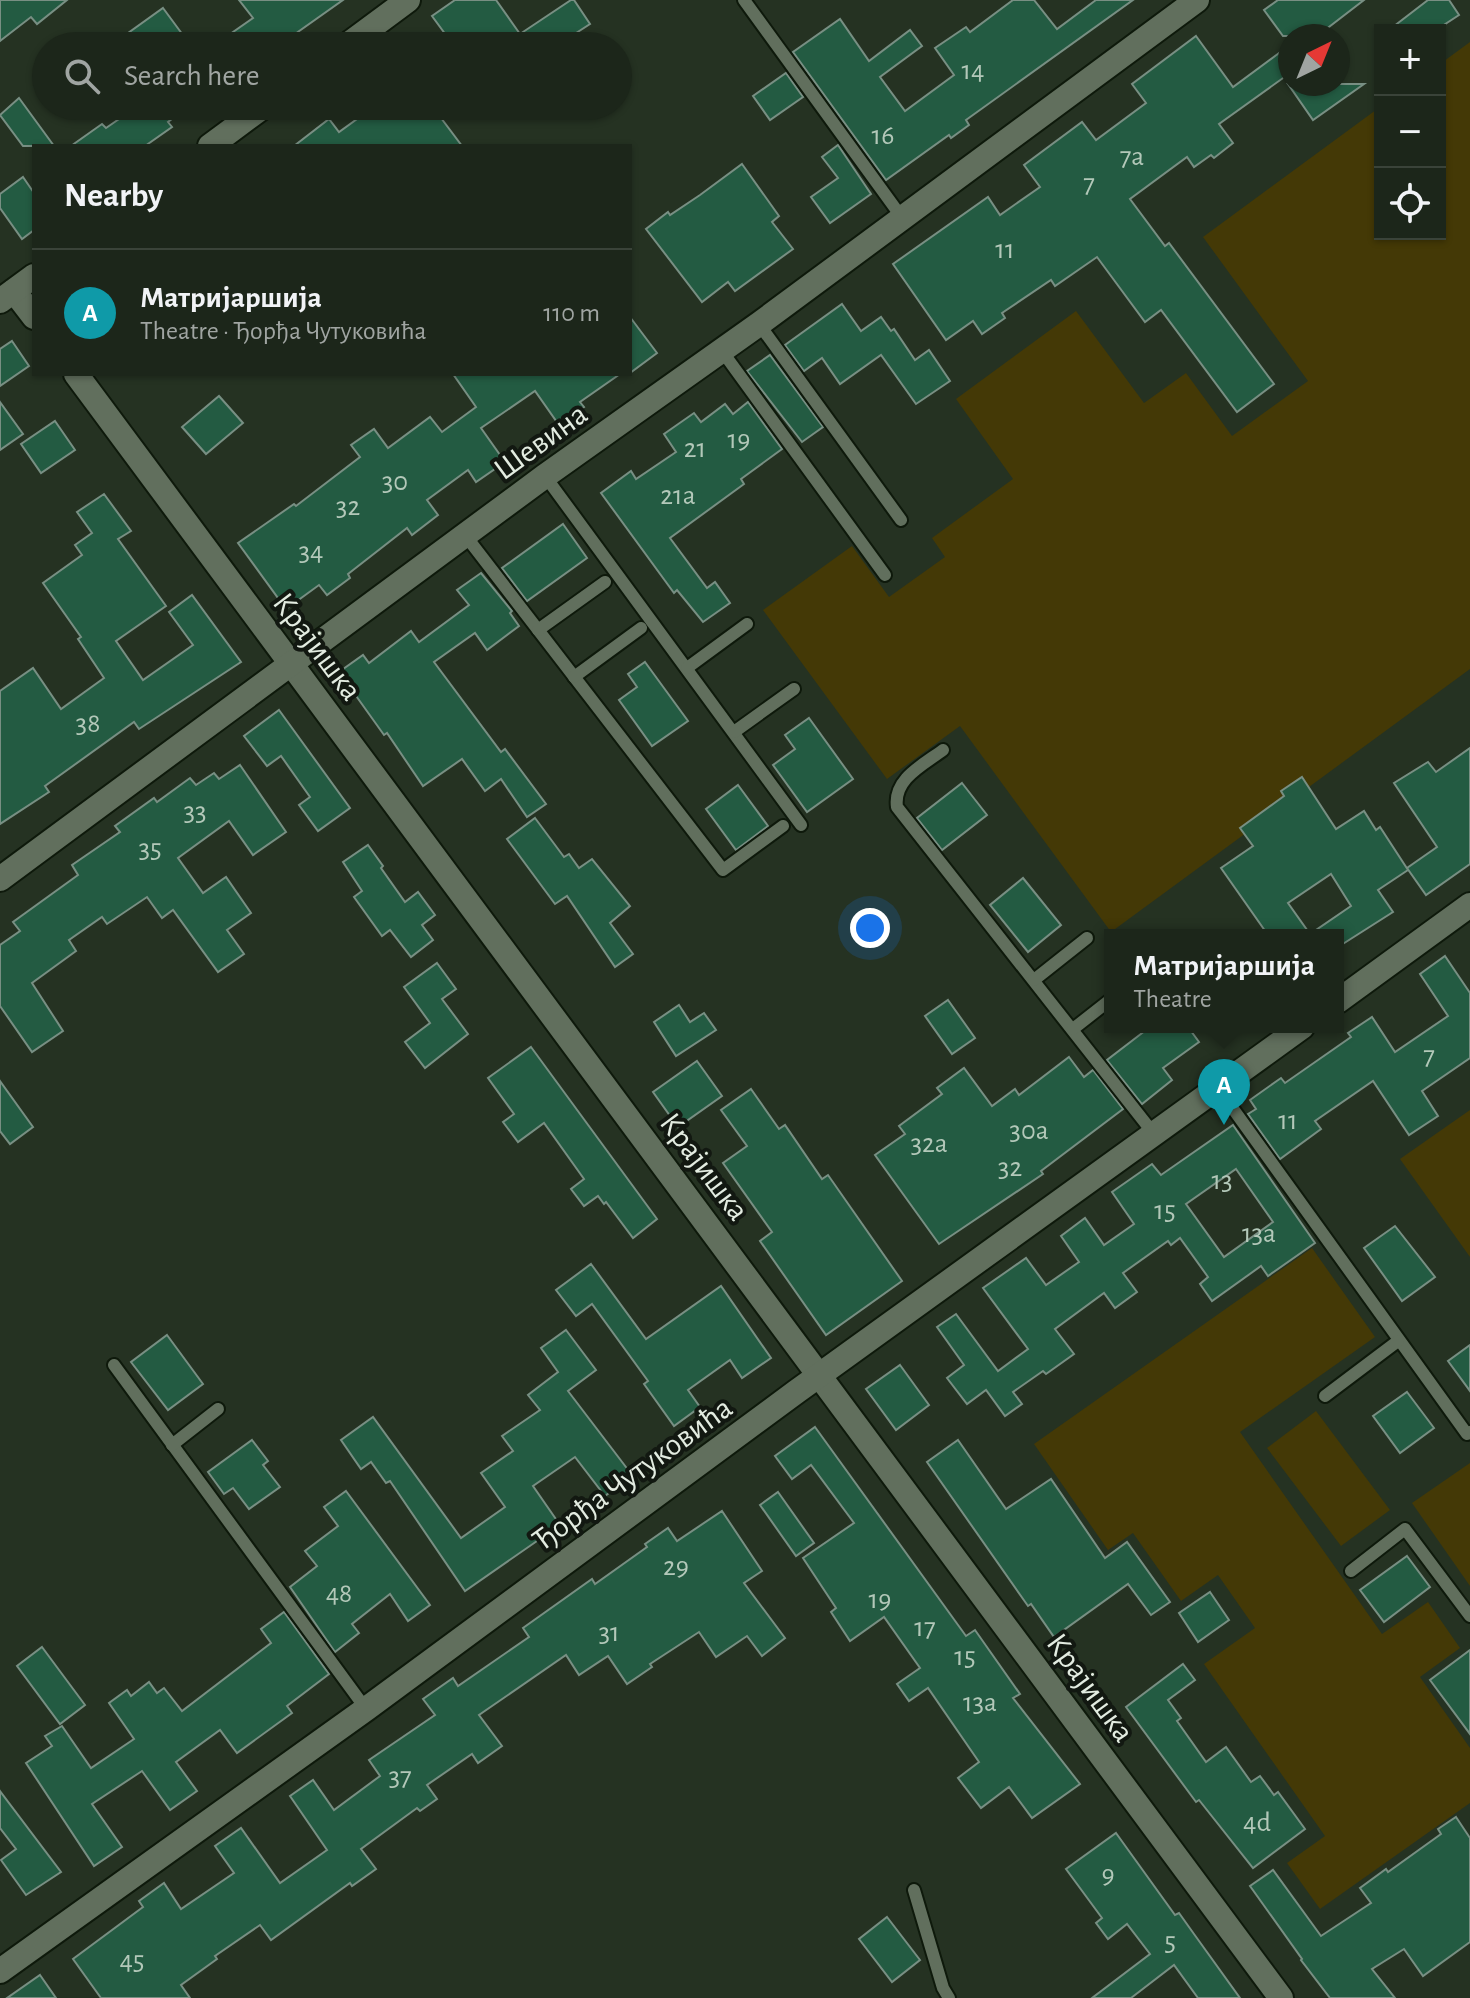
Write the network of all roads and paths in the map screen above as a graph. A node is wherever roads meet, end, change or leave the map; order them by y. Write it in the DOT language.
graph roads {
  1 [pos="408,0"];
  2 [pos="744,0"];
  3 [pos="1197,0"];
  4 [pos="365,32"];
  5 [pos="245,120"];
  6 [pos="213,144"];
  7 [pos="903,219"];
  8 [pos="32,277"];
  9 [pos="5,288"];
  10 [pos="32,315"];
  11 [pos="759,324"];
  12 [pos="722,351"];
  13 [pos="77,376"];
  14 [pos="545,476"];
  15 [pos="901,520"];
  16 [pos="465,535"];
  17 [pos="885,575"];
  18 [pos="605,582"];
  19 [pos="747,624"];
  20 [pos="641,628"];
  21 [pos="538,630"];
  22 [pos="292,665"];
  23 [pos="687,668"];
  24 [pos="574,677"];
  25 [pos="794,689"];
  26 [pos="734,732"];
  27 [pos="943,750"];
  28 [pos="801,825"];
  29 [pos="783,826"];
  30 [pos="0,879"];
  31 [pos="1470,905"];
  32 [pos="1087,938"];
  33 [pos="1034,980"];
  34 [pos="1344,997"];
  35 [pos="1104,1005"];
  36 [pos="1073,1029"];
  37 [pos="1294,1033"];
  38 [pos="1218,1088"];
  39 [pos="1154,1134"];
  40 [pos="1398,1341"];
  41 [pos="114,1365"];
  42 [pos="820,1375"];
  43 [pos="1325,1396"];
  44 [pos="218,1409"];
  45 [pos="1470,1432"];
  46 [pos="172,1445"];
  47 [pos="1351,1571"];
  48 [pos="1470,1616"];
  49 [pos="366,1709"];
  50 [pos="914,1890"];
  51 [pos="0,1971"];
  52 [pos="949,1998"];
  53 [pos="1281,1998"];
  1 -- 4 [label="street"];
  2 -- 7 [label="lane"];
  3 -- 7 [label="street, Шевина"];
  5 -- 6 [label="street"];
  7 -- 11 [label="street, Шевина"];
  8 -- 9 [label="street"];
  9 -- 10 [label="street"];
  11 -- 12 [label="street, Шевина"];
  11 -- 15 [label="lane"];
  12 -- 14 [label="street, Шевина"];
  12 -- 17 [label="lane"];
  13 -- 22 [label="street, Крајишка"];
  14 -- 16 [label="street, Шевина"];
  14 -- 23 [label="lane"];
  16 -- 21 [label="lane"];
  16 -- 22 [label="street, Шевина"];
  18 -- 21 [label="lane"];
  19 -- 23 [label="lane"];
  20 -- 24 [label="lane"];
  21 -- 24 [label="lane"];
  22 -- 30 [label="street, Шевина"];
  22 -- 42 [label="street, Крајишка"];
  23 -- 26 [label="lane"];
  24 -- 29 [label="lane"];
  25 -- 26 [label="lane"];
  26 -- 28 [label="lane"];
  27 -- 33 [label="lane"];
  31 -- 34 [label="street"];
  32 -- 33 [label="lane"];
  33 -- 36 [label="lane"];
  35 -- 36 [label="lane"];
  36 -- 39 [label="lane"];
  37 -- 38 [label="street, Ђорђа Чутуковића"];
  38 -- 39 [label="street, Ђорђа Чутуковића"];
  38 -- 40 [label="lane"];
  39 -- 42 [label="street, Ђорђа Чутуковића"];
  40 -- 43 [label="lane"];
  40 -- 45 [label="lane"];
  41 -- 46 [label="lane"];
  42 -- 49 [label="street, Ђорђа Чутуковића"];
  42 -- 53 [label="street, Крајишка"];
  44 -- 46 [label="lane"];
  46 -- 49 [label="lane"];
  47 -- 48 [label="lane"];
  49 -- 51 [label="street, Ђорђа Чутуковића"];
  50 -- 52 [label="lane"];
}
